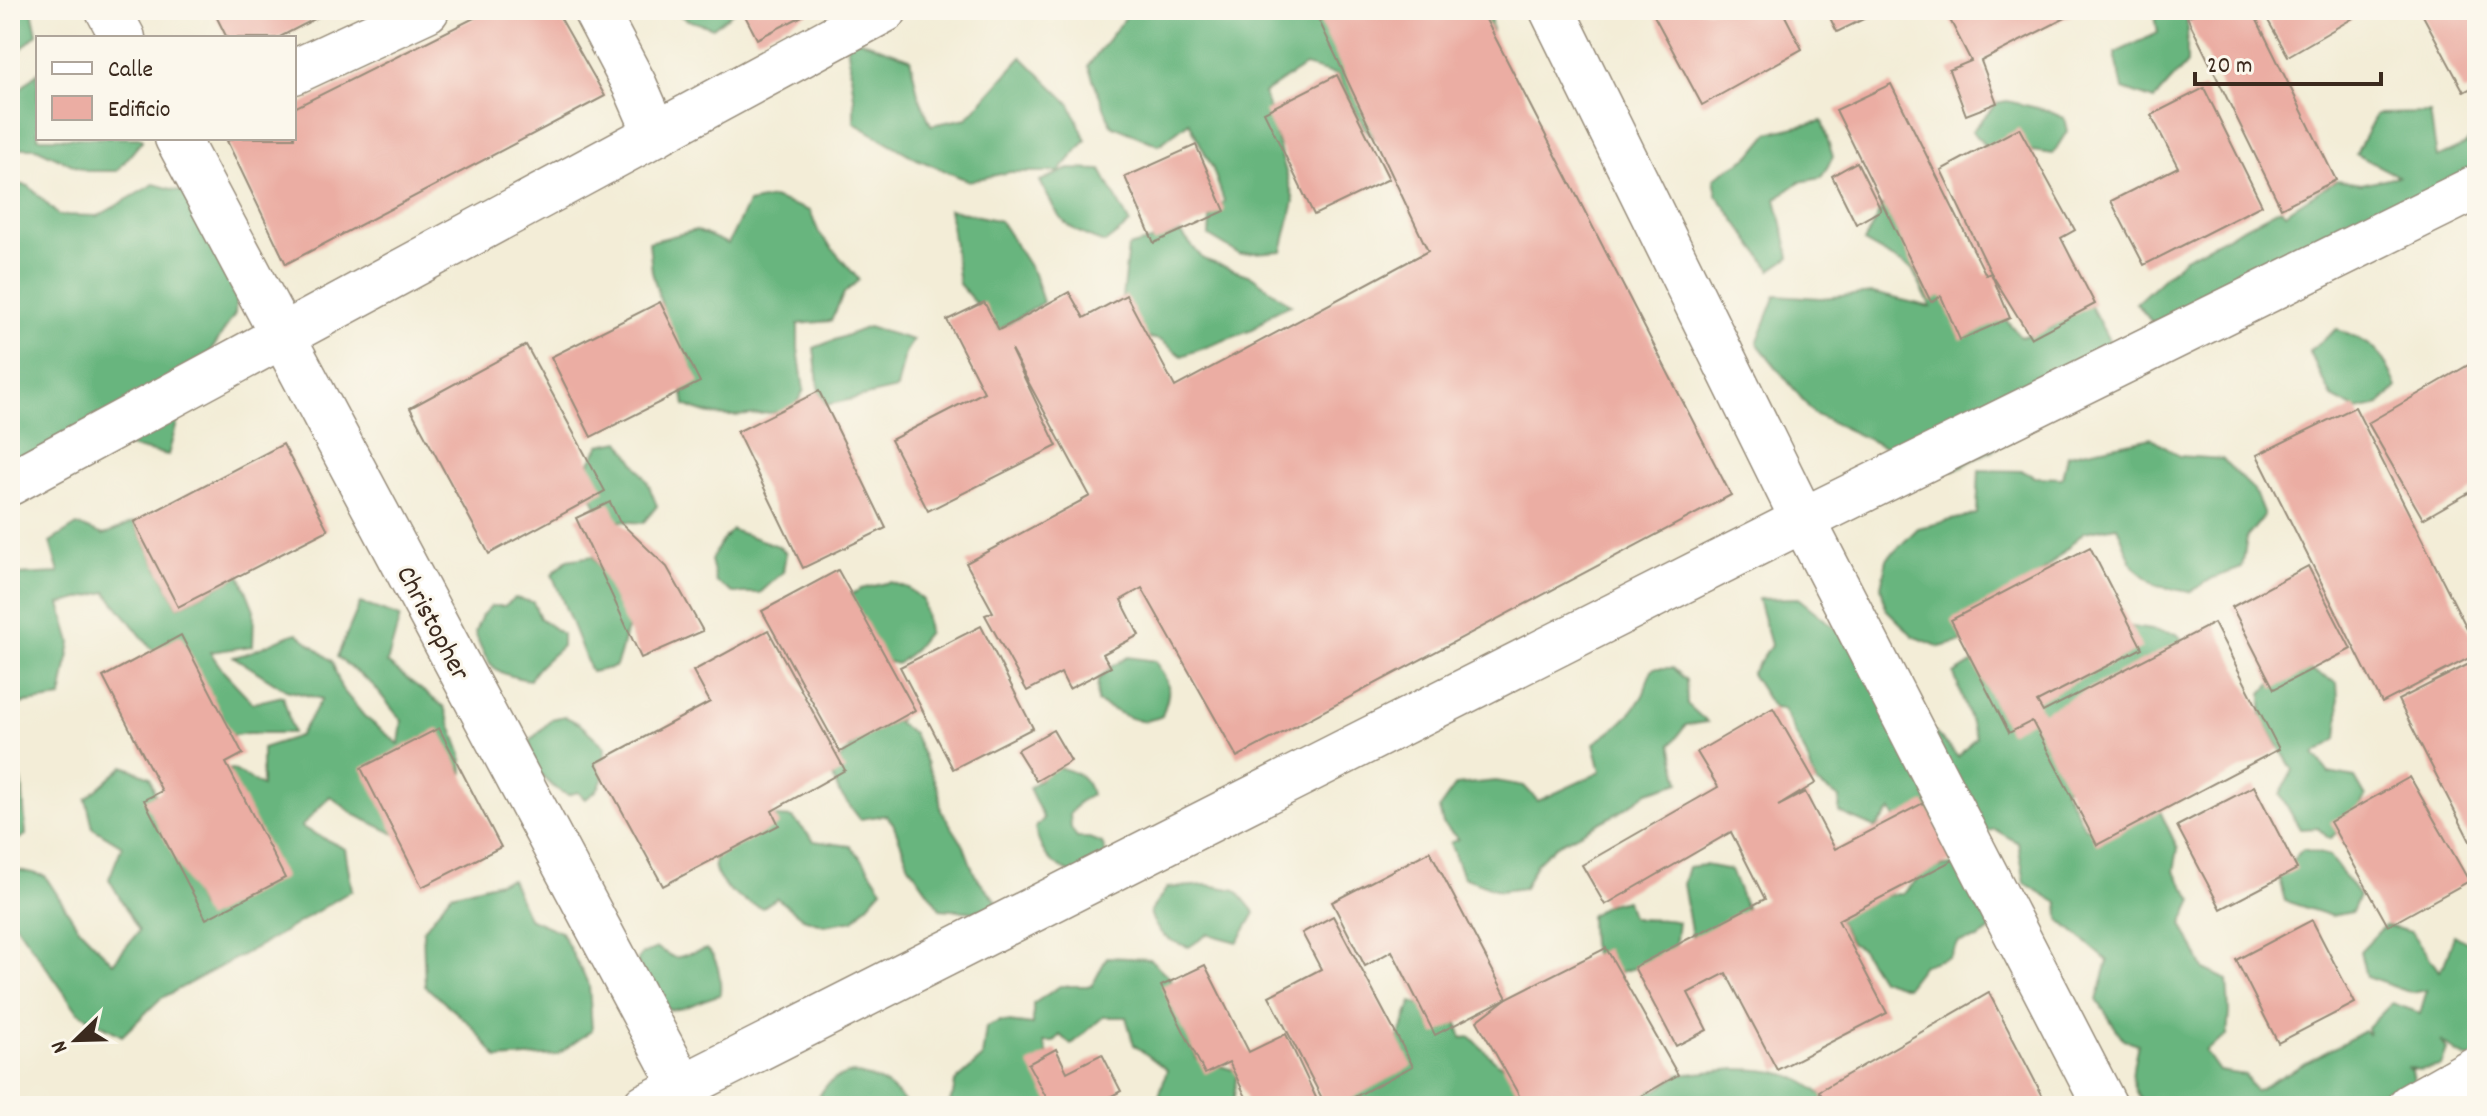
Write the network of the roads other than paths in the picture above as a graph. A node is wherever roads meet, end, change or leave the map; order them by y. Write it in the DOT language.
graph roads {
  1 [pos="108,10"];
  2 [pos="427,10"];
  3 [pos="595,10"];
  4 [pos="885,10"];
  5 [pos="1552,10"];
  6 [pos="122,36"];
  7 [pos="296,71"];
  8 [pos="656,134"];
  9 [pos="178,140"];
  10 [pos="2477,187"];
  11 [pos="283,336"];
  12 [pos="10,483"];
  13 [pos="1803,520"];
  14 [pos="2477,1068"];
  15 [pos="673,1099"];
  16 [pos="2105,1106"];
  17 [pos="2410,1106"];
  1 -- 6 [label="street"];
  2 -- 7 [label="street"];
  3 -- 8 [label="street"];
  4 -- 8 [label="street"];
  5 -- 13 [label="street"];
  8 -- 11 [label="street"];
  9 -- 11 [label="street, Christopher"];
  10 -- 13 [label="street"];
  11 -- 12 [label="street"];
  11 -- 15 [label="street, Christopher"];
  13 -- 15 [label="street"];
  13 -- 16 [label="street"];
  14 -- 17 [label="street"];
}
